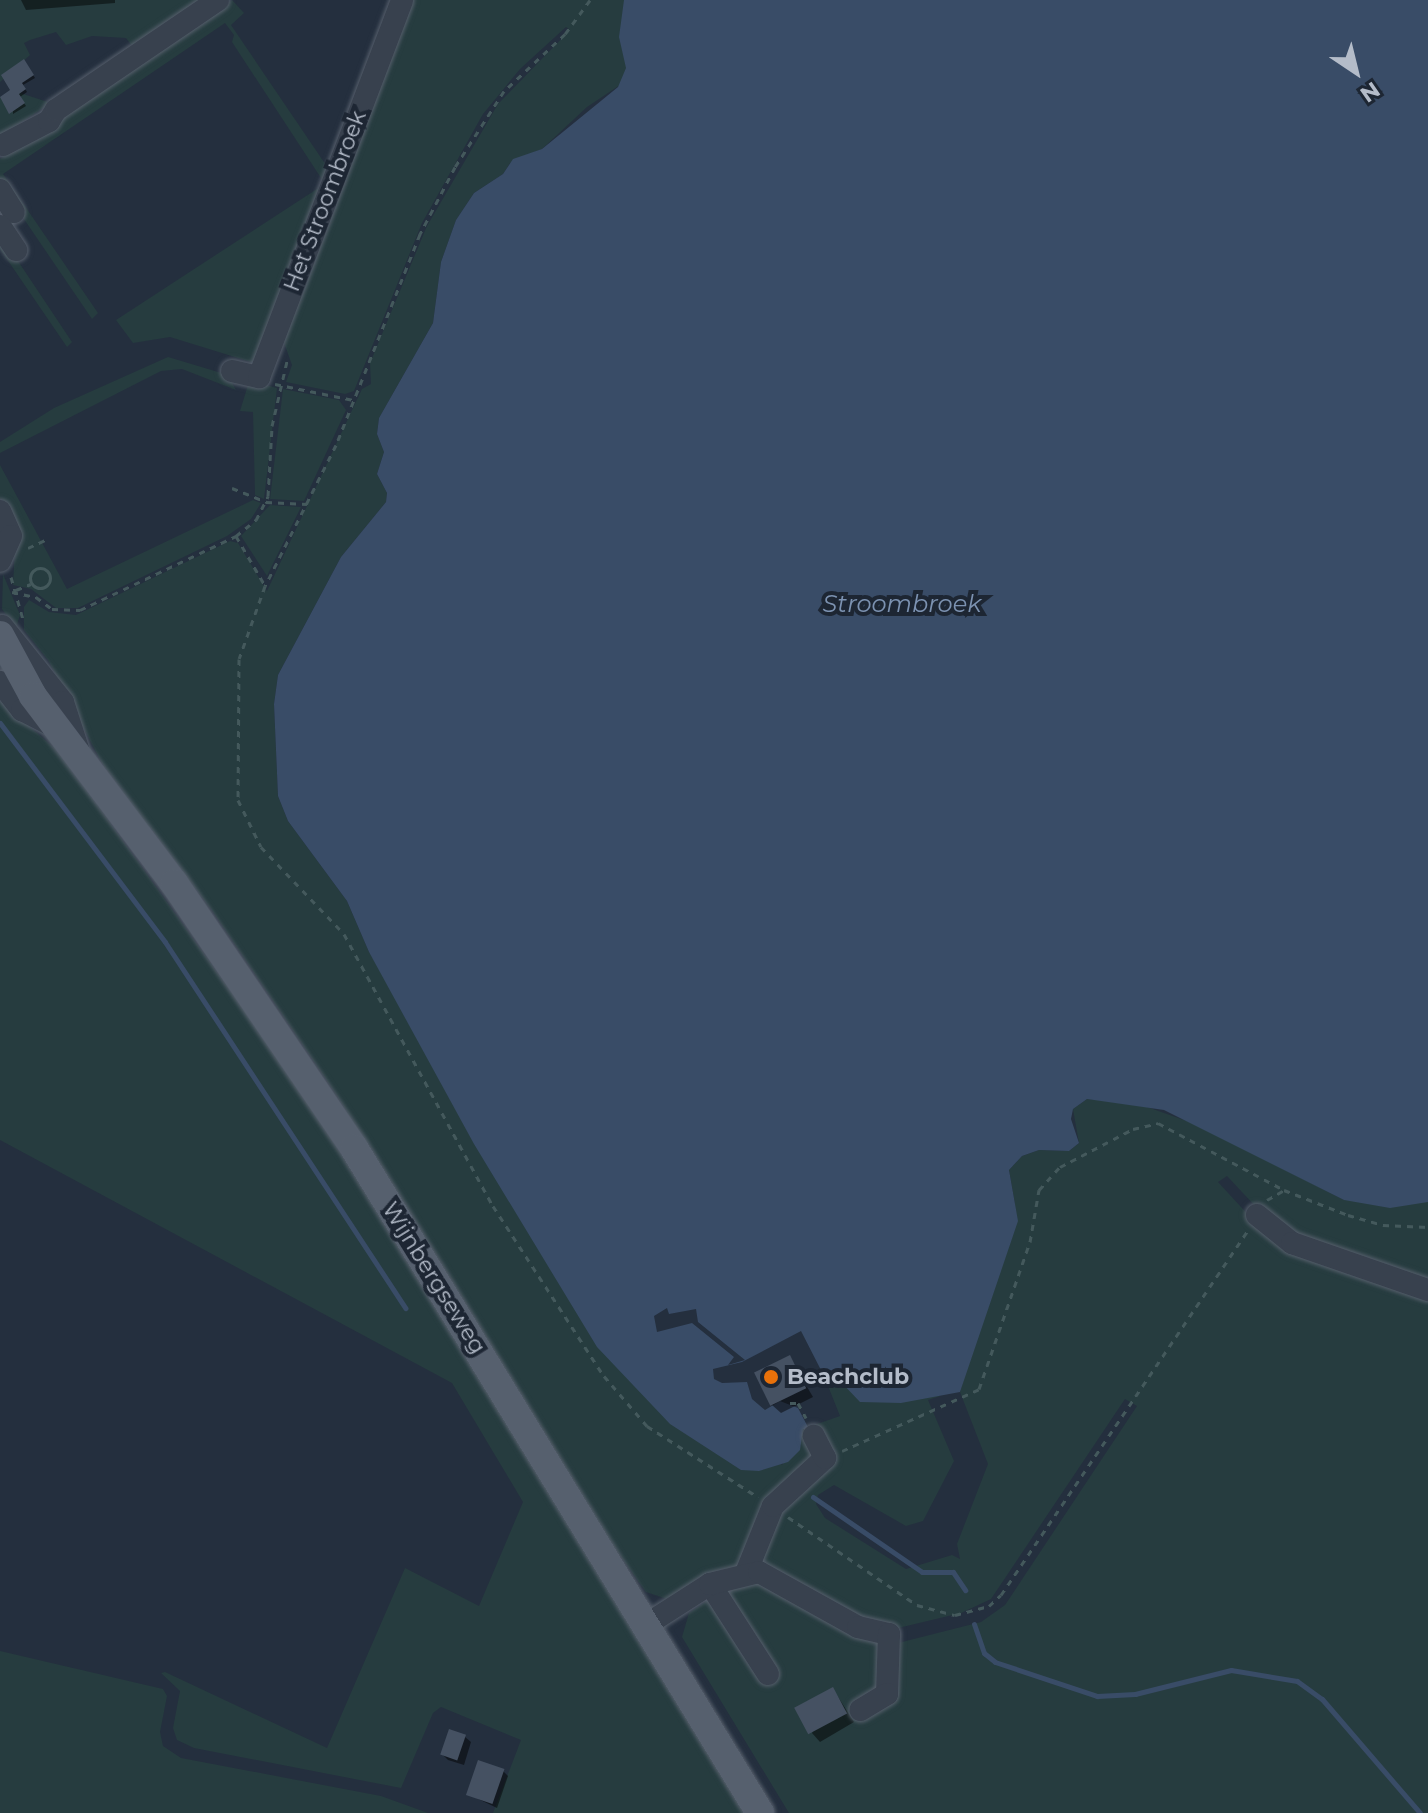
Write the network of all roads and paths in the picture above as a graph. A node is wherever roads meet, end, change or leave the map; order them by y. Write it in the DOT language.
graph roads {
  1 [pos="218,0"];
  2 [pos="402,0"];
  3 [pos="590,0"];
  4 [pos="2,146"];
  5 [pos="0,190"];
  6 [pos="9,225"];
  7 [pos="275,333"];
  8 [pos="232,371"];
  9 [pos="259,377"];
  10 [pos="281,385"];
  11 [pos="353,400"];
  12 [pos="232,488"];
  13 [pos="266,502"];
  14 [pos="307,504"];
  15 [pos="0,517"];
  16 [pos="236,536"];
  17 [pos="0,561"];
  18 [pos="31,584"];
  19 [pos="265,586"];
  20 [pos="0,625"];
  21 [pos="0,635"];
  22 [pos="0,665"];
  23 [pos="0,682"];
  24 [pos="33,696"];
  25 [pos="57,729"];
  26 [pos="81,760"];
  27 [pos="1284,1190"];
  28 [pos="1257,1215"];
  29 [pos="1428,1227"];
  30 [pos="1428,1290"];
  31 [pos="790,1403"];
  32 [pos="800,1407"];
  33 [pos="814,1436"];
  34 [pos="825,1458"];
  35 [pos="773,1506"];
  36 [pos="746,1573"];
  37 [pos="710,1584"];
  38 [pos="646,1625"];
  39 [pos="768,1674"];
  40 [pos="860,1710"];
  41 [pos="760,1813"];
  1 -- 4 [label="street"];
  2 -- 7 [label="street, Het Stroombroek"];
  3 -- 11 [label="path"];
  5 -- 6 [label="street"];
  7 -- 9 [label="street, Het Stroombroek"];
  7 -- 10 [label="path"];
  8 -- 9 [label="street"];
  9 -- 10 [label="path"];
  10 -- 11 [label="path"];
  10 -- 13 [label="path"];
  11 -- 14 [label="path"];
  12 -- 13 [label="path"];
  13 -- 14 [label="path"];
  13 -- 16 [label="path"];
  14 -- 19 [label="path"];
  15 -- 17 [label="street"];
  16 -- 18 [label="path"];
  16 -- 19 [label="path"];
  18 -- 18 [label="path"];
  19 -- 35 [label="path"];
  20 -- 26 [label="street, Wijnbergseweg"];
  21 -- 24 [label="main road, Wijnbergseweg"];
  22 -- 24 [label="main road, Wijnbergseweg"];
  23 -- 25 [label="street, Wijnbergseweg"];
  24 -- 25 [label="main road, Wijnbergseweg"];
  25 -- 26 [label="main road, Wijnbergseweg"];
  26 -- 38 [label="main road, Wijnbergseweg"];
  27 -- 28 [label="path"];
  27 -- 29 [label="path"];
  27 -- 34 [label="path"];
  28 -- 30 [label="street"];
  28 -- 35 [label="path"];
  31 -- 32 [label="path"];
  33 -- 34 [label="street"];
  34 -- 35 [label="street"];
  35 -- 36 [label="street"];
  36 -- 37 [label="street"];
  36 -- 40 [label="street"];
  37 -- 38 [label="street"];
  37 -- 39 [label="street"];
  38 -- 41 [label="main road, Wijnbergseweg"];
}
